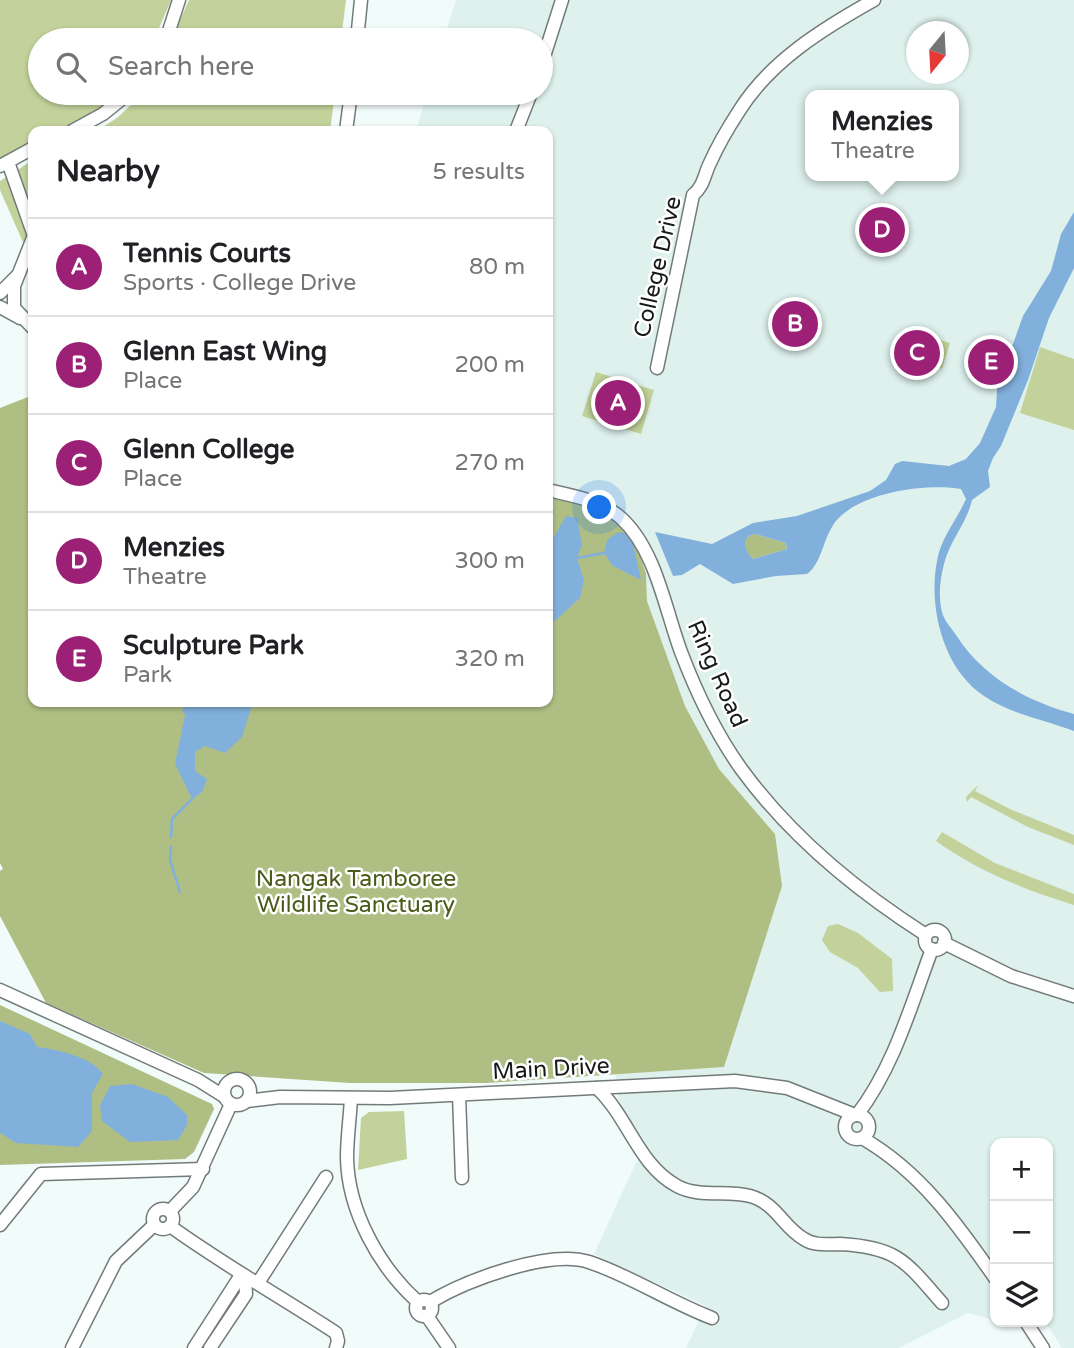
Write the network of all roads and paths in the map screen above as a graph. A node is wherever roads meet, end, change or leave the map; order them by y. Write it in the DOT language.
graph roads {
  1 [pos="179,0"];
  2 [pos="361,0"];
  3 [pos="562,0"];
  4 [pos="874,0"];
  5 [pos="170,28"];
  6 [pos="358,28"];
  7 [pos="553,28"];
  8 [pos="114,105"];
  9 [pos="349,105"];
  10 [pos="526,105"];
  11 [pos="81,126"];
  12 [pos="347,126"];
  13 [pos="518,126"];
  14 [pos="28,151"];
  15 [pos="4,164"];
  16 [pos="28,221"];
  17 [pos="28,250"];
  18 [pos="18,275"];
  19 [pos="0,293"];
  20 [pos="0,307"];
  21 [pos="28,324"];
  22 [pos="657,368"];
  23 [pos="553,491"];
  24 [pos="926,935"];
  25 [pos="944,943"];
  26 [pos="932,949"];
  27 [pos="0,990"];
  28 [pos="1074,996"];
  29 [pos="249,1086"];
  30 [pos="597,1088"];
  31 [pos="228,1095"];
  32 [pos="459,1095"];
  33 [pos="280,1097"];
  34 [pos="351,1098"];
  35 [pos="247,1101"];
  36 [pos="821,1101"];
  37 [pos="862,1123"];
  38 [pos="845,1126"];
  39 [pos="203,1169"];
  40 [pos="326,1177"];
  41 [pos="462,1178"];
  42 [pos="170,1211"];
  43 [pos="0,1225"];
  44 [pos="155,1225"];
  45 [pos="170,1226"];
  46 [pos="990,1271"];
  47 [pos="243,1277"];
  48 [pos="258,1283"];
  49 [pos="942,1303"];
  50 [pos="425,1307"];
  51 [pos="712,1318"];
  52 [pos="1029,1327"];
  53 [pos="72,1348"];
  54 [pos="194,1348"];
  55 [pos="211,1348"];
  56 [pos="335,1348"];
  57 [pos="449,1348"];
  58 [pos="1043,1348"];
  1 -- 5 [label="street"];
  2 -- 6 [label="street"];
  3 -- 7 [label="street"];
  4 -- 22 [label="street, College Drive"];
  8 -- 11 [label="street"];
  9 -- 12 [label="street"];
  10 -- 13 [label="street"];
  14 -- 15 [label="street"];
  15 -- 16 [label="street"];
  17 -- 18 [label="street"];
  18 -- 19 [label="street"];
  18 -- 21 [label="street"];
  20 -- 21 [label="street"];
  23 -- 24 [label="street, Ring Road"];
  24 -- 25 [label="street"];
  24 -- 26 [label="street"];
  25 -- 26 [label="street"];
  25 -- 28 [label="street"];
  26 -- 37 [label="street"];
  27 -- 31 [label="street"];
  29 -- 31 [label="street"];
  29 -- 33 [label="street, Main Drive"];
  29 -- 35 [label="street"];
  30 -- 32 [label="street, Main Drive"];
  30 -- 36 [label="street, Main Drive"];
  30 -- 49 [label="street"];
  31 -- 35 [label="street"];
  31 -- 39 [label="street"];
  32 -- 34 [label="street, Main Drive"];
  32 -- 41 [label="street"];
  33 -- 34 [label="street, Main Drive"];
  33 -- 35 [label="street, Main Drive"];
  34 -- 50 [label="street"];
  36 -- 37 [label="street, Main Drive"];
  36 -- 38 [label="street, Main Drive"];
  37 -- 38 [label="street"];
  37 -- 38 [label="street, Main Drive"];
  37 -- 46 [label="street"];
  39 -- 42 [label="street"];
  39 -- 43 [label="street"];
  40 -- 48 [label="street"];
  42 -- 44 [label="street"];
  42 -- 45 [label="street"];
  44 -- 45 [label="street"];
  44 -- 53 [label="street"];
  45 -- 47 [label="street"];
  47 -- 48 [label="street"];
  47 -- 54 [label="street"];
  47 -- 55 [label="street"];
  48 -- 56 [label="street"];
  50 -- 51 [label="street"];
  50 -- 57 [label="street"];
  52 -- 58 [label="street"];
}
